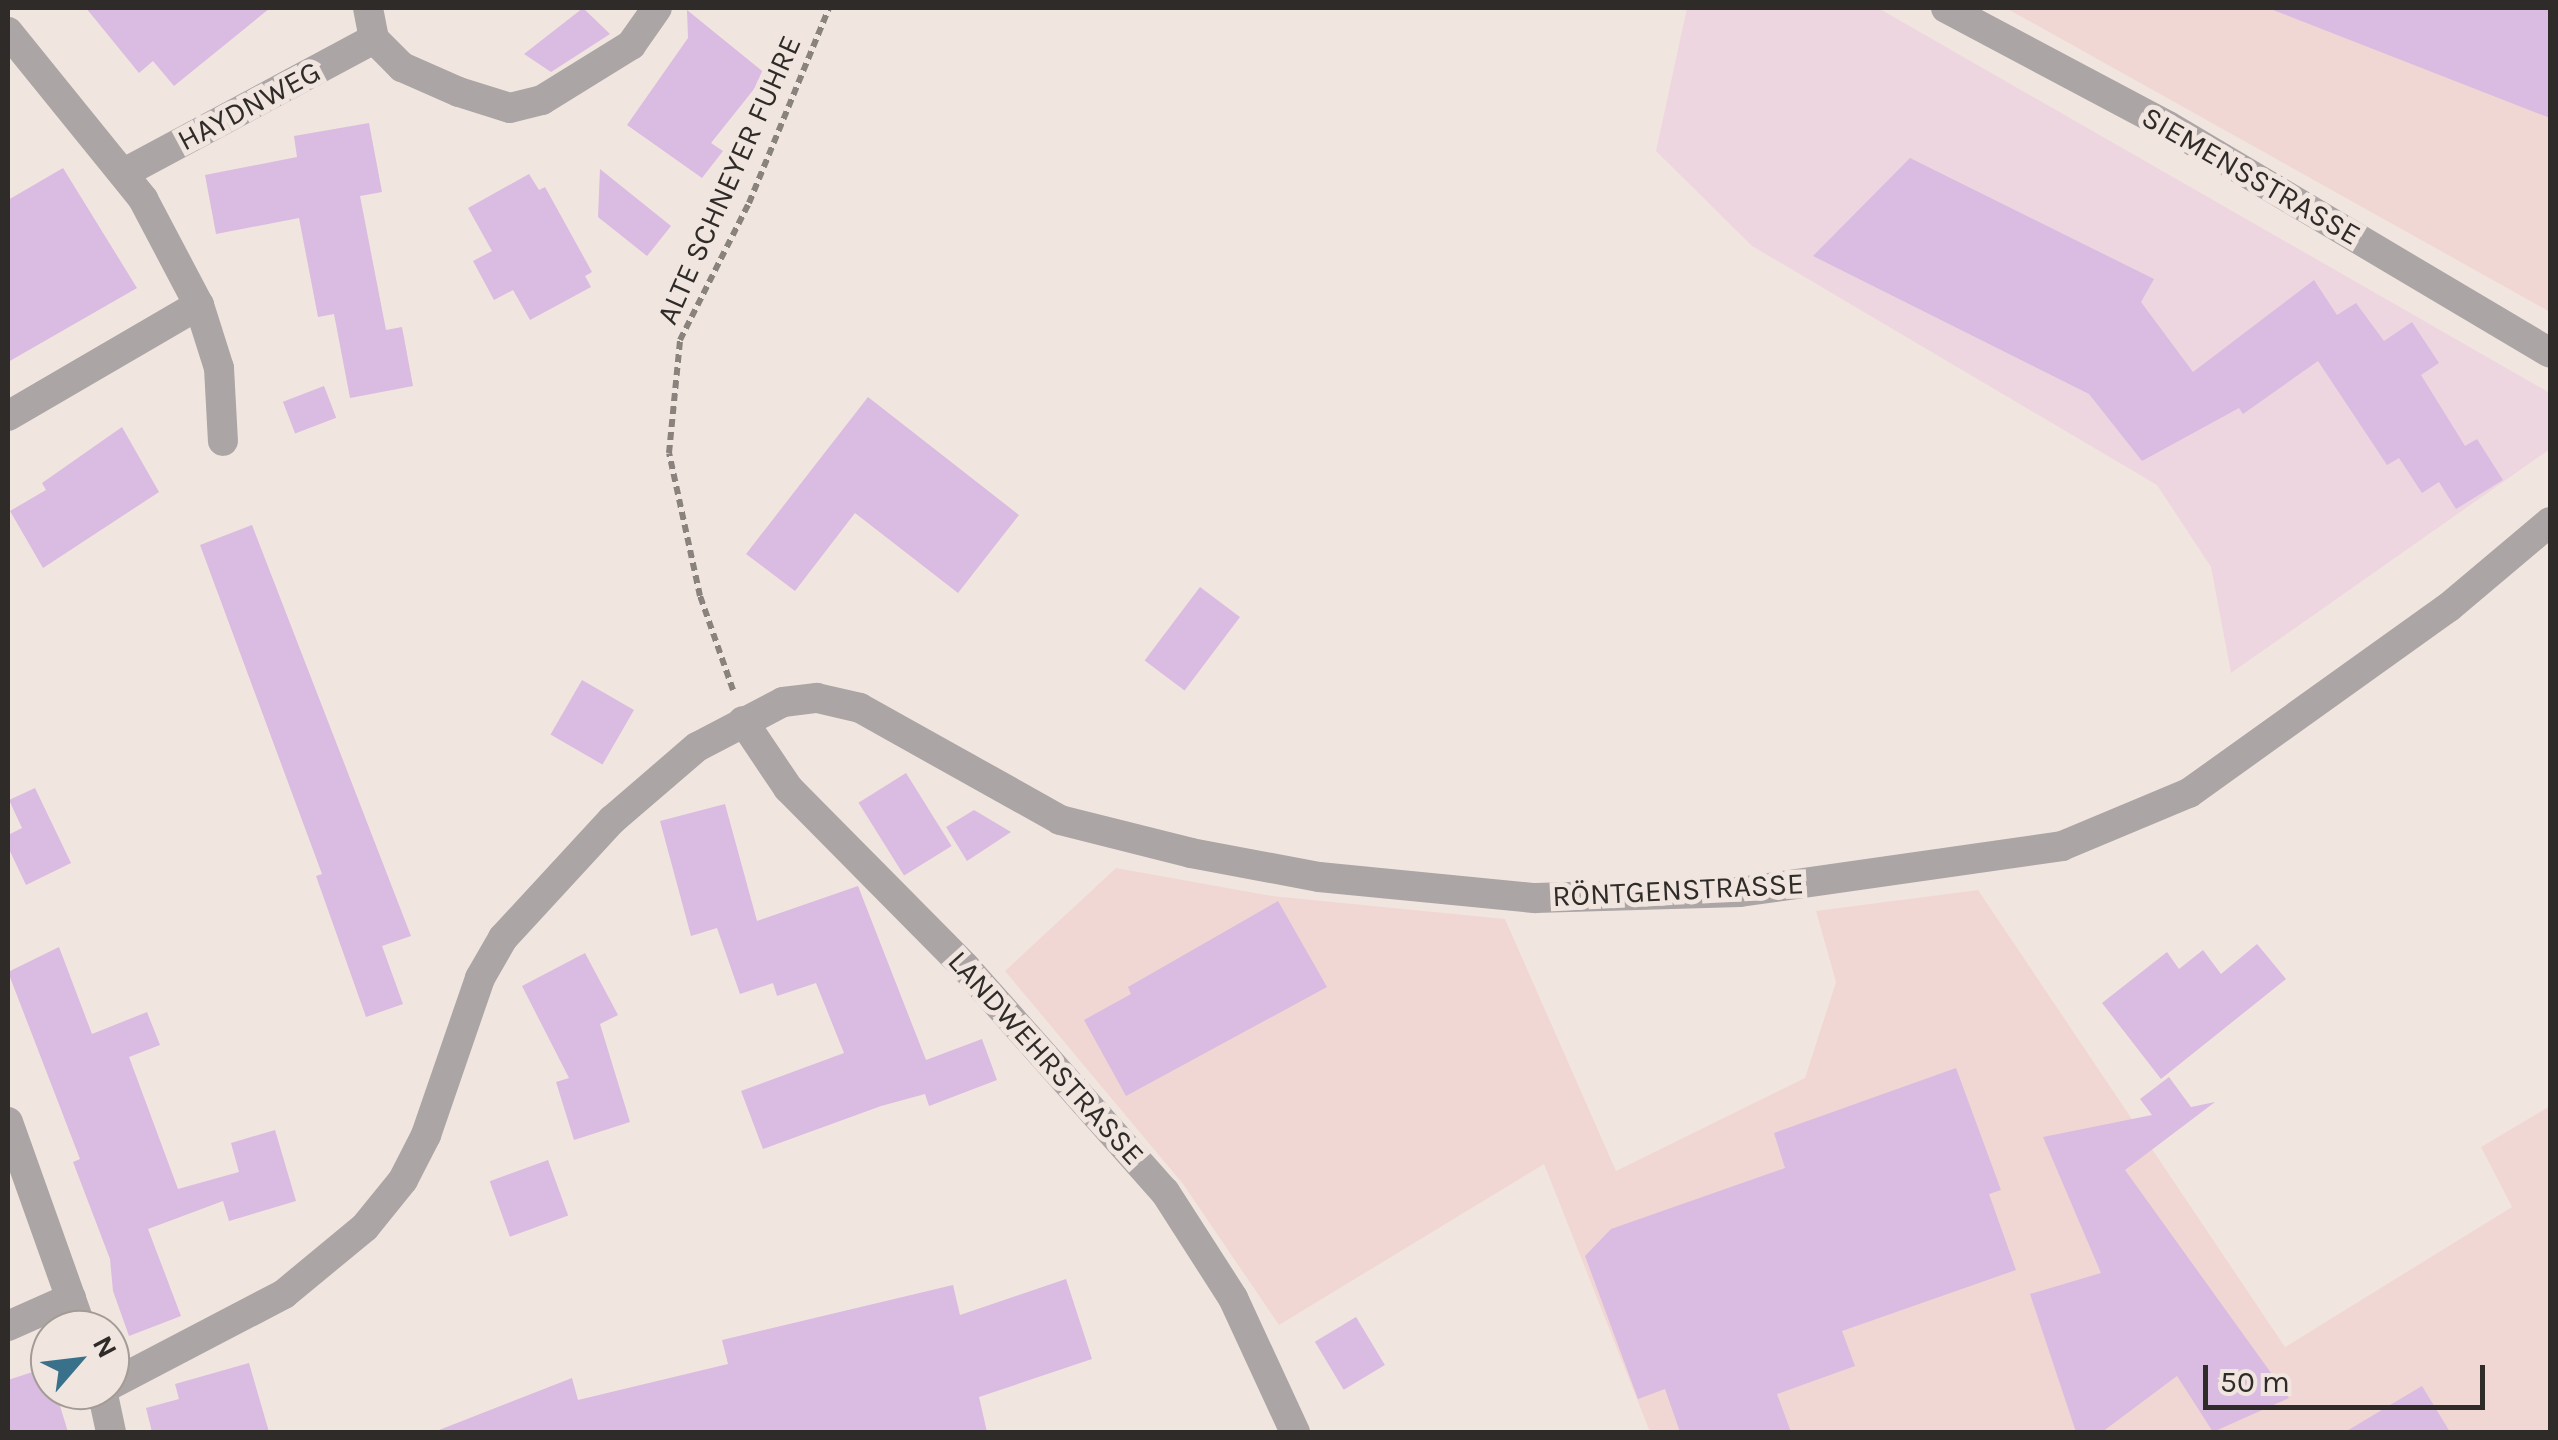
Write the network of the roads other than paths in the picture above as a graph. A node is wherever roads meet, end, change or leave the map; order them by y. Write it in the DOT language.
graph roads {
  1 [pos="368,8"];
  2 [pos="657,8"];
  3 [pos="1946,8"];
  4 [pos="8,32"];
  5 [pos="374,39"];
  6 [pos="124,173"];
  7 [pos="199,306"];
  8 [pos="2550,353"];
  9 [pos="8,416"];
  10 [pos="224,441"];
  11 [pos="2550,522"];
  12 [pos="744,721"];
  13 [pos="8,1122"];
  14 [pos="71,1298"];
  15 [pos="75,1310"];
  16 [pos="8,1326"];
  17 [pos="130,1374"];
  18 [pos="1295,1432"];
  1 -- 5 [label="street"];
  2 -- 5 [label="street"];
  3 -- 8 [label="street, SIEMENSSTRASSE"];
  4 -- 6 [label="street"];
  5 -- 6 [label="street, HAYDNWEG"];
  6 -- 7 [label="street"];
  7 -- 9 [label="street"];
  7 -- 10 [label="street"];
  11 -- 12 [label="street, RÖNTGENSTRASSE"];
  12 -- 17 [label="street, RÖNTGENSTRASSE"];
  12 -- 18 [label="street, LANDWEHRSTRASSE"];
  13 -- 14 [label="street"];
  14 -- 15 [label="street"];
  14 -- 16 [label="street"];
}
